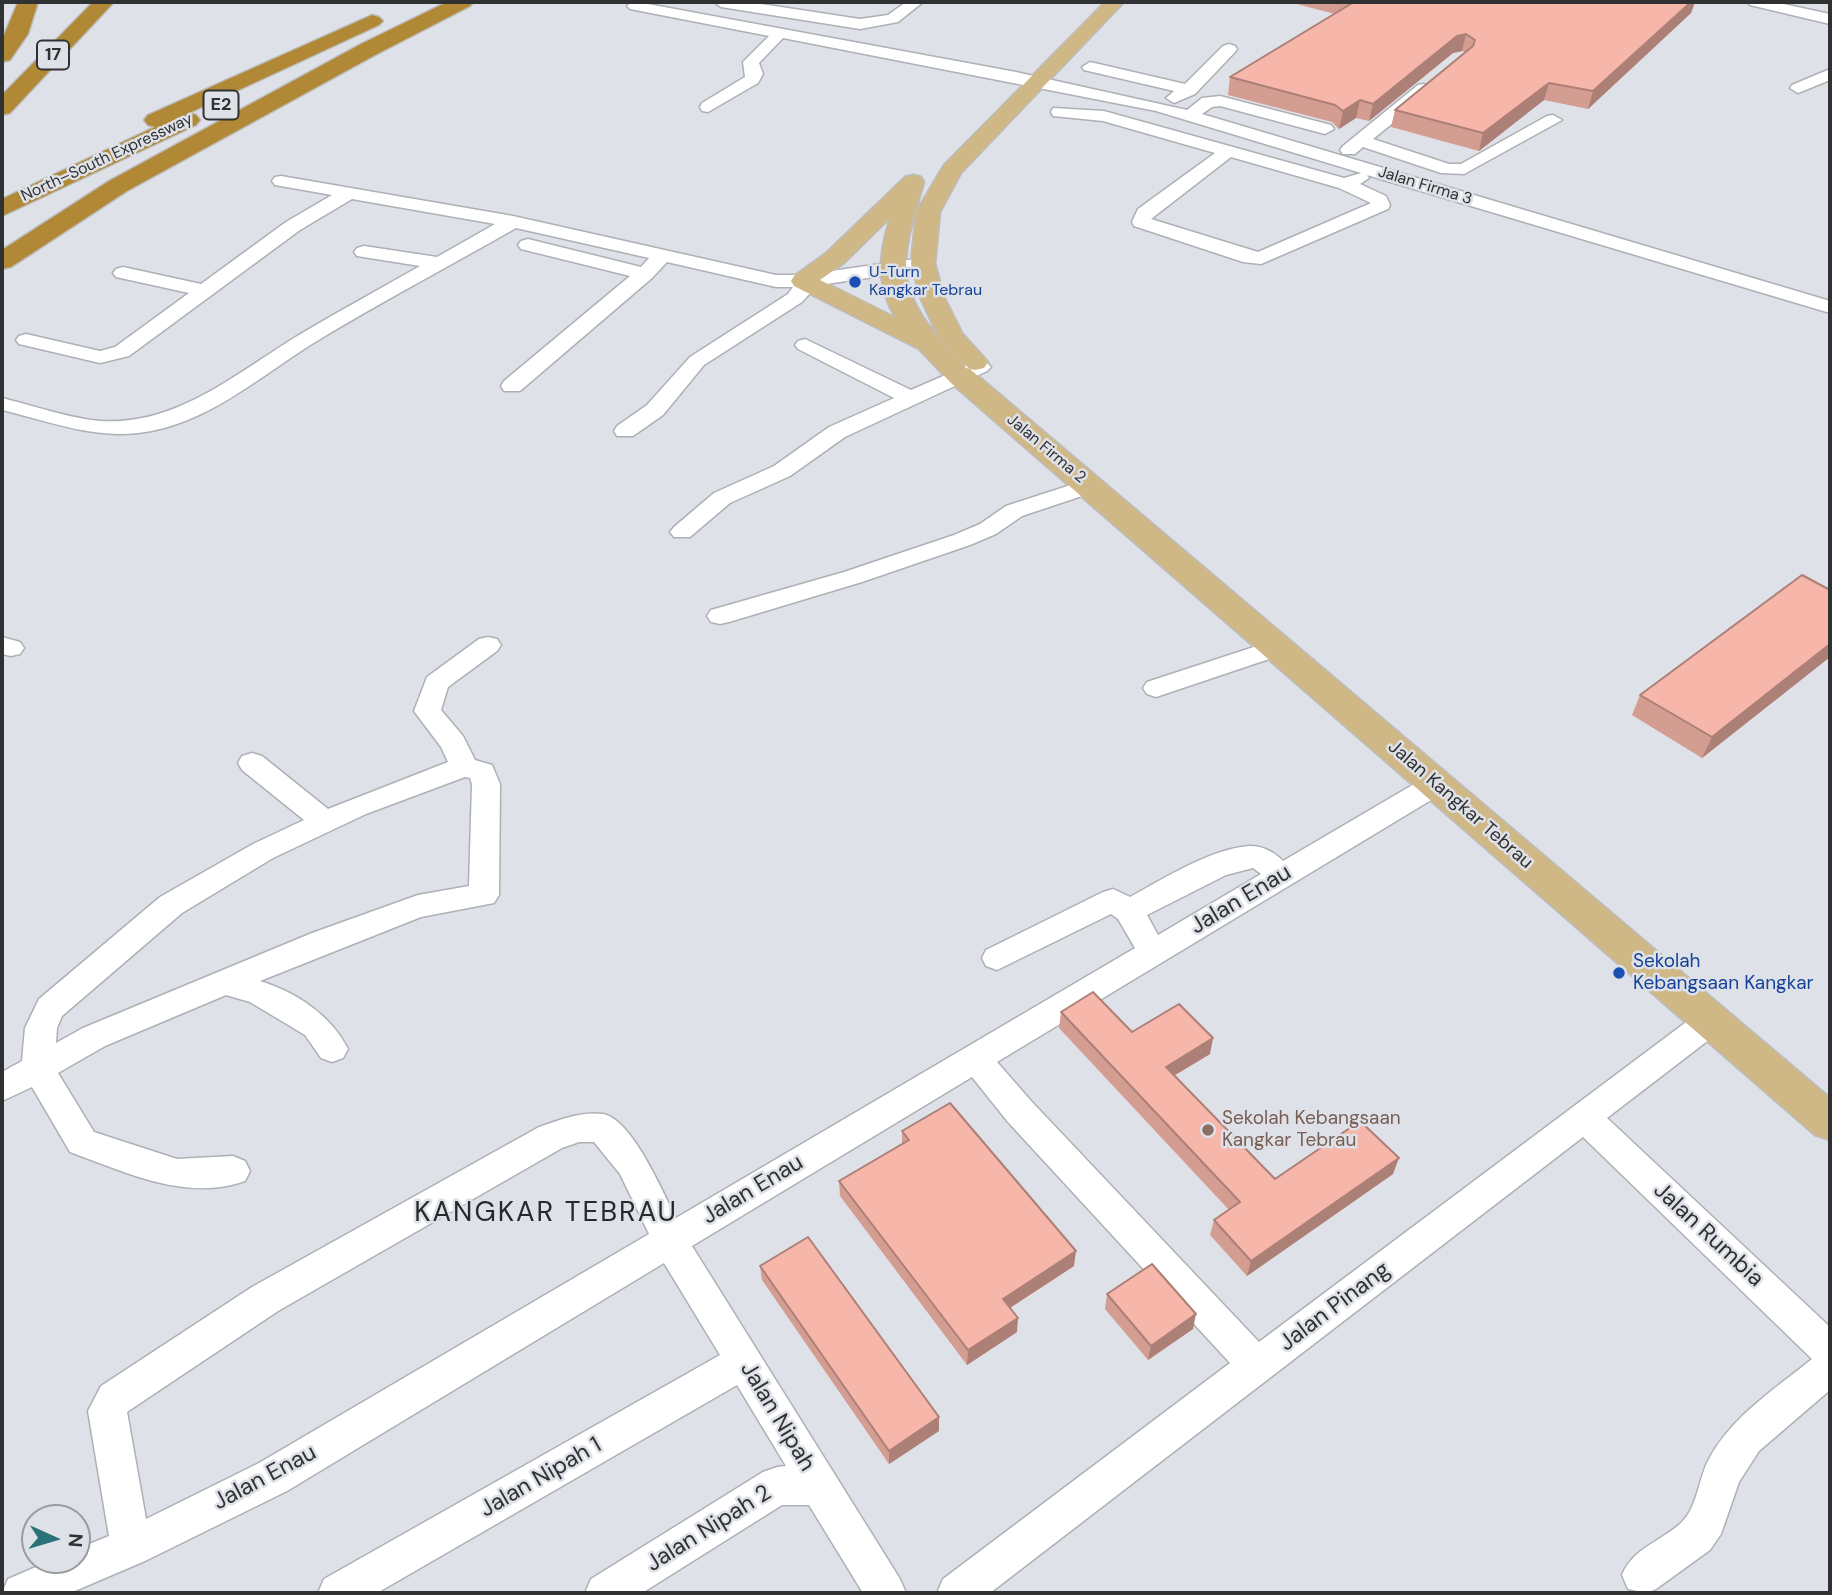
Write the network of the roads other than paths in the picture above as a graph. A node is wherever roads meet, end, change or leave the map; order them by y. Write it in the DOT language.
graph roads {
  1 [pos="28,2"];
  2 [pos="104,2"];
  3 [pos="440,2"];
  4 [pos="463,2"];
  5 [pos="721,2"];
  6 [pos="915,2"];
  7 [pos="1091,2"];
  8 [pos="1115,2"];
  9 [pos="1755,2"];
  10 [pos="635,6"];
  11 [pos="388,13"];
  12 [pos="1830,19"];
  13 [pos="41,31"];
  14 [pos="780,33"];
  15 [pos="1229,49"];
  16 [pos="2,55"];
  17 [pos="1090,67"];
  18 [pos="2,71"];
  19 [pos="1830,74"];
  20 [pos="1441,75"];
  21 [pos="1026,79"];
  22 [pos="1798,89"];
  23 [pos="1189,90"];
  24 [pos="708,107"];
  25 [pos="1159,107"];
  26 [pos="2,108"];
  27 [pos="1059,112"];
  28 [pos="1189,116"];
  29 [pos="1553,120"];
  30 [pos="1325,129"];
  31 [pos="1362,141"];
  32 [pos="1228,151"];
  33 [pos="1336,159"];
  34 [pos="1371,170"];
  35 [pos="281,181"];
  36 [pos="913,182"];
  37 [pos="1345,184"];
  38 [pos="2,191"];
  39 [pos="351,192"];
  40 [pos="2,208"];
  41 [pos="513,222"];
  42 [pos="528,245"];
  43 [pos="363,253"];
  44 [pos="662,256"];
  45 [pos="2,261"];
  46 [pos="442,264"];
  47 [pos="923,264"];
  48 [pos="891,268"];
  49 [pos="123,273"];
  50 [pos="645,274"];
  51 [pos="803,281"];
  52 [pos="205,291"];
  53 [pos="1828,305"];
  54 [pos="26,340"];
  55 [pos="928,343"];
  56 [pos="805,345"];
  57 [pos="970,371"];
  58 [pos="512,386"];
  59 [pos="912,399"];
  60 [pos="2,404"];
  61 [pos="625,431"];
  62 [pos="1089,486"];
  63 [pos="682,532"];
  64 [pos="720,616"];
  65 [pos="488,645"];
  66 [pos="1275,648"];
  67 [pos="1156,688"];
  68 [pos="252,763"];
  69 [pos="464,767"];
  70 [pos="1436,784"];
  71 [pos="325,822"];
  72 [pos="1281,876"];
  73 [pos="1129,911"];
  74 [pos="1153,953"];
  75 [pos="997,958"];
  76 [pos="226,982"];
  77 [pos="1712,1020"];
  78 [pos="332,1049"];
  79 [pos="974,1057"];
  80 [pos="38,1069"];
  81 [pos="2,1088"];
  82 [pos="1585,1118"];
  83 [pos="1830,1123"];
  84 [pos="233,1171"];
  85 [pos="669,1240"];
  86 [pos="1830,1351"];
  87 [pos="743,1362"];
  88 [pos="1257,1366"];
  89 [pos="1830,1367"];
  90 [pos="819,1485"];
  91 [pos="131,1547"];
  92 [pos="1642,1575"];
  93 [pos="22,1593"];
  94 [pos="338,1593"];
  95 [pos="606,1593"];
  96 [pos="886,1593"];
  97 [pos="957,1593"];
  1 -- 16 [label="highway"];
  2 -- 26 [label="highway, 17"];
  3 -- 40 [label="highway, North–South Expressway / E2"];
  4 -- 45 [label="highway"];
  5 -- 6 [label="street"];
  7 -- 21 [label="main road, Jalan Firma 2"];
  8 -- 21 [label="main road, Jalan Firma 2"];
  9 -- 12 [label="street"];
  10 -- 14 [label="street, Jalan Firma 3"];
  11 -- 38 [label="highway, North–South Expressway / E2"];
  13 -- 18 [label="highway, 17"];
  14 -- 21 [label="street, Jalan Firma 3"];
  14 -- 24 [label="street"];
  15 -- 23 [label="street"];
  17 -- 23 [label="street"];
  19 -- 22 [label="street"];
  20 -- 31 [label="street"];
  21 -- 25 [label="street, Jalan Firma 3"];
  21 -- 36 [label="main road, Jalan Firma 2"];
  21 -- 47 [label="main road, Jalan Firma 2"];
  23 -- 25 [label="street"];
  25 -- 28 [label="street, Jalan Firma 3"];
  27 -- 32 [label="street"];
  28 -- 30 [label="street"];
  28 -- 33 [label="street, Jalan Firma 3"];
  29 -- 31 [label="street"];
  31 -- 33 [label="street"];
  32 -- 37 [label="street"];
  32 -- 37 [label="street"];
  33 -- 34 [label="street, Jalan Firma 3"];
  34 -- 37 [label="street"];
  34 -- 53 [label="street, Jalan Firma 3"];
  35 -- 39 [label="street"];
  36 -- 48 [label="main road, Jalan Firma 2"];
  36 -- 51 [label="main road"];
  39 -- 41 [label="street"];
  39 -- 52 [label="street"];
  41 -- 44 [label="street"];
  41 -- 46 [label="street"];
  42 -- 50 [label="street"];
  43 -- 46 [label="street"];
  44 -- 50 [label="street"];
  44 -- 51 [label="street"];
  46 -- 60 [label="street"];
  47 -- 48 [label="street"];
  47 -- 57 [label="main road, Jalan Firma 2"];
  48 -- 51 [label="street"];
  48 -- 55 [label="main road, Jalan Firma 2"];
  49 -- 52 [label="street"];
  50 -- 58 [label="street"];
  51 -- 55 [label="main road"];
  51 -- 61 [label="street"];
  52 -- 54 [label="street"];
  55 -- 57 [label="main road, Jalan Firma 2"];
  56 -- 59 [label="street"];
  57 -- 59 [label="street"];
  57 -- 62 [label="main road, Jalan Firma 2"];
  59 -- 63 [label="street"];
  62 -- 64 [label="street"];
  62 -- 66 [label="main road, Jalan Kangkar Tebrau"];
  65 -- 69 [label="street"];
  66 -- 67 [label="street"];
  66 -- 70 [label="main road, Jalan Kangkar Tebrau"];
  68 -- 71 [label="street"];
  69 -- 71 [label="street"];
  69 -- 76 [label="street"];
  70 -- 72 [label="street, Jalan Enau"];
  70 -- 77 [label="main road, Jalan Kangkar Tebrau"];
  71 -- 80 [label="street"];
  72 -- 73 [label="street"];
  72 -- 74 [label="street, Jalan Enau"];
  73 -- 74 [label="street"];
  73 -- 75 [label="street"];
  74 -- 79 [label="street, Jalan Enau"];
  76 -- 78 [label="street"];
  76 -- 80 [label="street"];
  77 -- 82 [label="street, Jalan Pinang"];
  77 -- 83 [label="main road, Jalan Kangkar Tebrau"];
  79 -- 85 [label="street, Jalan Enau"];
  79 -- 88 [label="street"];
  80 -- 81 [label="street"];
  80 -- 84 [label="street"];
  82 -- 86 [label="street, Jalan Rumbia"];
  82 -- 88 [label="street, Jalan Pinang"];
  85 -- 87 [label="street, Jalan Nipah"];
  85 -- 91 [label="street, Jalan Enau"];
  85 -- 91 [label="street, Jalan Nipah"];
  87 -- 90 [label="street, Jalan Nipah"];
  87 -- 94 [label="street, Jalan Nipah 1"];
  88 -- 97 [label="street, Jalan Pinang"];
  89 -- 92 [label="street"];
  90 -- 95 [label="street, Jalan Nipah 2"];
  90 -- 96 [label="street, Jalan Nipah"];
  91 -- 93 [label="street, Jalan Enau"];
}
